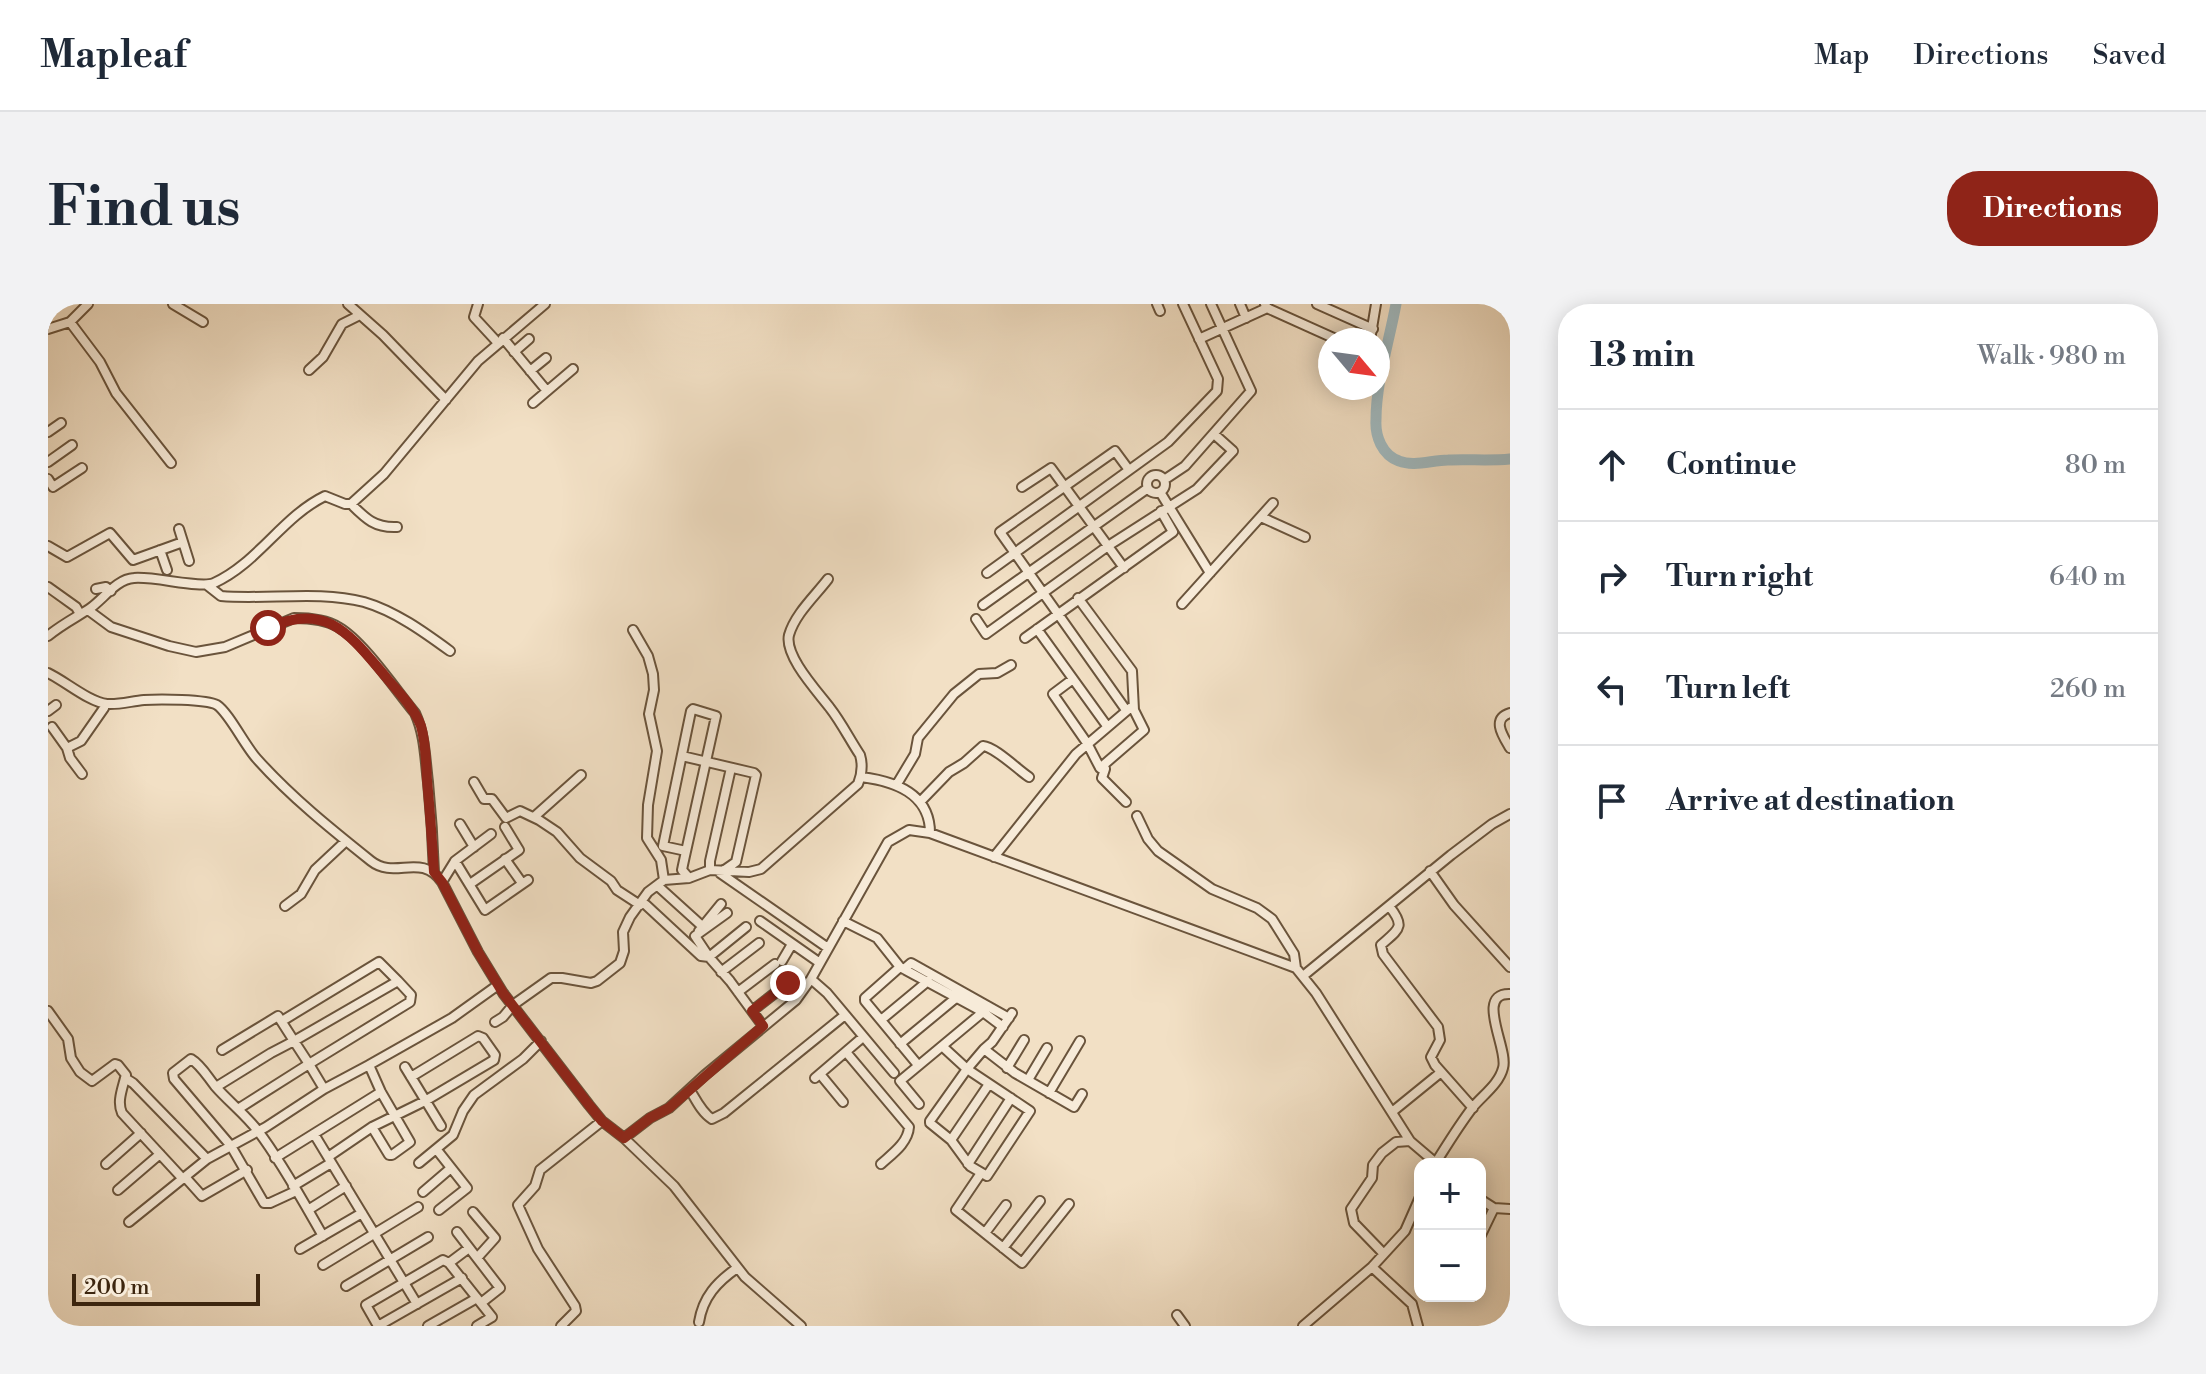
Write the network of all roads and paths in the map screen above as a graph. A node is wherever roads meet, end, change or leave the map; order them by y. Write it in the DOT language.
graph roads {
  1 [pos="88,304"];
  2 [pos="173,304"];
  3 [pos="349,304"];
  4 [pos="478,304"];
  5 [pos="545,304"];
  6 [pos="1183,304"];
  7 [pos="1211,304"];
  8 [pos="1240,304"];
  9 [pos="1317,304"];
  10 [pos="1376,304"];
  11 [pos="1266,306"];
  12 [pos="360,315"];
  13 [pos="1246,318"];
  14 [pos="70,322"];
  15 [pos="203,322"];
  16 [pos="1371,328"];
  17 [pos="1373,328"];
  18 [pos="48,329"];
  19 [pos="1222,329"];
  20 [pos="1318,331"];
  21 [pos="529,339"];
  22 [pos="1199,339"];
  23 [pos="500,341"];
  24 [pos="514,352"];
  25 [pos="546,358"];
  26 [pos="573,369"];
  27 [pos="309,370"];
  28 [pos="530,371"];
  29 [pos="547,391"];
  30 [pos="446,400"];
  31 [pos="533,403"];
  32 [pos="61,423"];
  33 [pos="48,432"];
  34 [pos="1214,434"];
  35 [pos="72,445"];
  36 [pos="48,462"];
  37 [pos="1139,462"];
  38 [pos="171,463"];
  39 [pos="82,468"];
  40 [pos="1129,470"];
  41 [pos="1151,477"];
  42 [pos="1164,480"];
  43 [pos="50,486"];
  44 [pos="1022,487"];
  45 [pos="1065,487"];
  46 [pos="1148,488"];
  47 [pos="1160,492"];
  48 [pos="1273,503"];
  49 [pos="351,504"];
  50 [pos="1079,507"];
  51 [pos="1165,508"];
  52 [pos="1261,517"];
  53 [pos="397,527"];
  54 [pos="1095,527"];
  55 [pos="179,529"];
  56 [pos="1305,537"];
  57 [pos="183,542"];
  58 [pos="48,546"];
  59 [pos="1108,546"];
  60 [pos="160,550"];
  61 [pos="1015,553"];
  62 [pos="189,561"];
  63 [pos="1124,568"];
  64 [pos="167,570"];
  65 [pos="1028,572"];
  66 [pos="987,573"];
  67 [pos="1210,573"];
  68 [pos="828,579"];
  69 [pos="207,585"];
  70 [pos="48,587"];
  71 [pos="96,589"];
  72 [pos="111,591"];
  73 [pos="1042,592"];
  74 [pos="1078,598"];
  75 [pos="1182,604"];
  76 [pos="983,605"];
  77 [pos="84,612"];
  78 [pos="1058,614"];
  79 [pos="976,619"];
  80 [pos="1037,629"];
  81 [pos="633,630"];
  82 [pos="48,636"];
  83 [pos="1025,638"];
  84 [pos="450,651"];
  85 [pos="1011,665"];
  86 [pos="48,673"];
  87 [pos="1073,679"];
  88 [pos="105,704"];
  89 [pos="1130,708"];
  90 [pos="1510,713"];
  91 [pos="1107,726"];
  92 [pos="52,727"];
  93 [pos="1087,743"];
  94 [pos="67,748"];
  95 [pos="1510,748"];
  96 [pos="682,756"];
  97 [pos="706,762"];
  98 [pos="731,768"];
  99 [pos="1100,768"];
  100 [pos="82,774"];
  101 [pos="581,775"];
  102 [pos="861,777"];
  103 [pos="1029,777"];
  104 [pos="474,782"];
  105 [pos="897,784"];
  106 [pos="920,802"];
  107 [pos="1126,802"];
  108 [pos="1510,814"];
  109 [pos="1137,816"];
  110 [pos="534,817"];
  111 [pos="460,824"];
  112 [pos="505,827"];
  113 [pos="930,833"];
  114 [pos="491,834"];
  115 [pos="346,841"];
  116 [pos="474,847"];
  117 [pos="686,851"];
  118 [pos="994,857"];
  119 [pos="505,859"];
  120 [pos="455,861"];
  121 [pos="716,870"];
  122 [pos="1430,871"];
  123 [pos="434,872"];
  124 [pos="689,878"];
  125 [pos="442,882"];
  126 [pos="470,884"];
  127 [pos="662,884"];
  128 [pos="717,904"];
  129 [pos="643,905"];
  130 [pos="285,906"];
  131 [pos="1389,906"];
  132 [pos="727,913"];
  133 [pos="760,921"];
  134 [pos="843,921"];
  135 [pos="702,926"];
  136 [pos="746,927"];
  137 [pos="691,940"];
  138 [pos="759,943"];
  139 [pos="792,944"];
  140 [pos="828,948"];
  141 [pos="709,957"];
  142 [pos="820,963"];
  143 [pos="1510,967"];
  144 [pos="902,968"];
  145 [pos="1296,968"];
  146 [pos="916,971"];
  147 [pos="721,972"];
  148 [pos="1303,976"];
  149 [pos="811,979"];
  150 [pos="398,981"];
  151 [pos="928,981"];
  152 [pos="788,983"];
  153 [pos="498,985"];
  154 [pos="738,992"];
  155 [pos="1510,994"];
  156 [pos="957,997"];
  157 [pos="513,1005"];
  158 [pos="48,1011"];
  159 [pos="752,1011"];
  160 [pos="983,1012"];
  161 [pos="845,1015"];
  162 [pos="881,1020"];
  163 [pos="282,1021"];
  164 [pos="495,1022"];
  165 [pos="763,1026"];
  166 [pos="1003,1027"];
  167 [pos="863,1037"];
  168 [pos="1024,1040"];
  169 [pos="294,1041"];
  170 [pos="541,1041"];
  171 [pos="1080,1041"];
  172 [pos="900,1044"];
  173 [pos="942,1046"];
  174 [pos="1047,1048"];
  175 [pos="984,1049"];
  176 [pos="222,1050"];
  177 [pos="846,1052"];
  178 [pos="309,1064"];
  179 [pos="369,1065"];
  180 [pos="918,1065"];
  181 [pos="405,1067"];
  182 [pos="1007,1068"];
  183 [pos="967,1069"];
  184 [pos="1507,1069"];
  185 [pos="894,1073"];
  186 [pos="1440,1073"];
  187 [pos="411,1077"];
  188 [pos="125,1078"];
  189 [pos="1028,1080"];
  190 [pos="989,1084"];
  191 [pos="216,1087"];
  192 [pos="324,1089"];
  193 [pos="690,1090"];
  194 [pos="381,1092"];
  195 [pos="1049,1093"];
  196 [pos="1082,1094"];
  197 [pos="1011,1098"];
  198 [pos="425,1101"];
  199 [pos="843,1102"];
  200 [pos="919,1104"];
  201 [pos="1473,1108"];
  202 [pos="238,1109"];
  203 [pos="1392,1112"];
  204 [pos="395,1115"];
  205 [pos="602,1121"];
  206 [pos="441,1126"];
  207 [pos="372,1127"];
  208 [pos="258,1131"];
  209 [pos="141,1133"];
  210 [pos="314,1134"];
  211 [pos="624,1138"];
  212 [pos="951,1140"];
  213 [pos="1410,1141"];
  214 [pos="231,1146"];
  215 [pos="437,1150"];
  216 [pos="160,1154"];
  217 [pos="275,1158"];
  218 [pos="1429,1158"];
  219 [pos="1440,1158"];
  220 [pos="207,1159"];
  221 [pos="329,1160"];
  222 [pos="419,1163"];
  223 [pos="106,1164"];
  224 [pos="881,1164"];
  225 [pos="968,1164"];
  226 [pos="451,1168"];
  227 [pos="247,1170"];
  228 [pos="981,1173"];
  229 [pos="184,1178"];
  230 [pos="346,1186"];
  231 [pos="294,1188"];
  232 [pos="118,1190"];
  233 [pos="423,1192"];
  234 [pos="1040,1201"];
  235 [pos="1486,1203"];
  236 [pos="1069,1204"];
  237 [pos="1006,1205"];
  238 [pos="418,1207"];
  239 [pos="1494,1208"];
  240 [pos="1510,1209"];
  241 [pos="308,1210"];
  242 [pos="439,1210"];
  243 [pos="1414,1211"];
  244 [pos="473,1212"];
  245 [pos="362,1213"];
  246 [pos="129,1222"];
  247 [pos="1483,1230"];
  248 [pos="457,1232"];
  249 [pos="375,1233"];
  250 [pos="985,1233"];
  251 [pos="323,1236"];
  252 [pos="428,1237"];
  253 [pos="469,1248"];
  254 [pos="1003,1248"];
  255 [pos="300,1249"];
  256 [pos="1383,1253"];
  257 [pos="477,1258"];
  258 [pos="390,1259"];
  259 [pos="449,1263"];
  260 [pos="323,1265"];
  261 [pos="1372,1267"];
  262 [pos="737,1268"];
  263 [pos="462,1278"];
  264 [pos="404,1283"];
  265 [pos="346,1286"];
  266 [pos="479,1300"];
  267 [pos="417,1304"];
  268 [pos="1177,1315"];
  269 [pos="699,1322"];
  270 [pos="480,1325"];
  271 [pos="378,1326"];
  272 [pos="428,1326"];
  273 [pos="561,1326"];
  274 [pos="801,1326"];
  275 [pos="1185,1326"];
  276 [pos="1303,1326"];
  277 [pos="1418,1326"];
  1 -- 14 [label="street"];
  2 -- 15 [label="street"];
  3 -- 12 [label="street"];
  4 -- 23 [label="street"];
  5 -- 23 [label="street"];
  6 -- 22 [label="street"];
  7 -- 19 [label="street"];
  8 -- 13 [label="street"];
  9 -- 16 [label="street"];
  10 -- 17 [label="street"];
  11 -- 13 [label="street"];
  11 -- 20 [label="street"];
  12 -- 27 [label="street"];
  12 -- 30 [label="street"];
  13 -- 19 [label="street"];
  14 -- 18 [label="street"];
  14 -- 38 [label="street"];
  19 -- 22 [label="street"];
  19 -- 34 [label="street"];
  21 -- 24 [label="street"];
  22 -- 37 [label="street"];
  23 -- 24 [label="street"];
  23 -- 30 [label="street"];
  24 -- 28 [label="street"];
  25 -- 28 [label="street"];
  26 -- 29 [label="street"];
  28 -- 29 [label="street"];
  29 -- 31 [label="street"];
  30 -- 49 [label="street"];
  32 -- 33 [label="street"];
  34 -- 42 [label="street"];
  34 -- 51 [label="street"];
  35 -- 36 [label="street"];
  37 -- 40 [label="street"];
  37 -- 41 [label="street"];
  39 -- 43 [label="street"];
  40 -- 45 [label="street"];
  40 -- 50 [label="street"];
  41 -- 42 [label="street"];
  41 -- 46 [label="street"];
  42 -- 47 [label="street"];
  44 -- 45 [label="street"];
  45 -- 50 [label="street"];
  45 -- 61 [label="street"];
  46 -- 47 [label="street"];
  46 -- 54 [label="street"];
  47 -- 51 [label="street"];
  48 -- 52 [label="street"];
  49 -- 53 [label="street"];
  49 -- 69 [label="street"];
  50 -- 54 [label="street"];
  50 -- 61 [label="street"];
  51 -- 59 [label="street"];
  51 -- 63 [label="street"];
  51 -- 67 [label="street"];
  52 -- 56 [label="street"];
  52 -- 67 [label="street"];
  54 -- 59 [label="street"];
  54 -- 65 [label="street"];
  55 -- 57 [label="street"];
  57 -- 60 [label="street"];
  57 -- 62 [label="street"];
  58 -- 60 [label="street"];
  59 -- 63 [label="street"];
  59 -- 73 [label="street"];
  60 -- 64 [label="street"];
  61 -- 65 [label="street"];
  61 -- 66 [label="street"];
  63 -- 74 [label="street"];
  65 -- 73 [label="street"];
  65 -- 76 [label="street"];
  67 -- 75 [label="street"];
  68 -- 102 [label="street"];
  69 -- 72 [label="street"];
  69 -- 84 [label="street"];
  70 -- 77 [label="street"];
  71 -- 72 [label="street"];
  72 -- 77 [label="street"];
  73 -- 78 [label="street"];
  73 -- 79 [label="street"];
  74 -- 78 [label="street"];
  74 -- 89 [label="street"];
  77 -- 82 [label="street"];
  77 -- 123 [label="street"];
  78 -- 80 [label="street"];
  78 -- 89 [label="street"];
  80 -- 83 [label="street"];
  80 -- 87 [label="street"];
  81 -- 127 [label="street"];
  85 -- 105 [label="street"];
  86 -- 88 [label="street"];
  87 -- 91 [label="street"];
  87 -- 93 [label="street"];
  88 -- 94 [label="street"];
  88 -- 115 [label="street"];
  89 -- 91 [label="street"];
  89 -- 99 [label="street"];
  90 -- 95 [label="street"];
  91 -- 93 [label="street"];
  92 -- 94 [label="street"];
  93 -- 99 [label="street"];
  93 -- 118 [label="street"];
  94 -- 100 [label="street"];
  96 -- 97 [label="street"];
  96 -- 97 [label="street"];
  96 -- 117 [label="street"];
  97 -- 98 [label="street"];
  97 -- 117 [label="street"];
  98 -- 121 [label="street"];
  98 -- 121 [label="street"];
  99 -- 107 [label="street"];
  101 -- 110 [label="street"];
  102 -- 105 [label="street"];
  102 -- 121 [label="street"];
  103 -- 106 [label="street"];
  104 -- 110 [label="street"];
  105 -- 106 [label="street"];
  106 -- 113 [label="street"];
  108 -- 122 [label="street"];
  109 -- 145 [label="street"];
  110 -- 129 [label="street"];
  111 -- 116 [label="street"];
  112 -- 119 [label="street"];
  113 -- 118 [label="street"];
  113 -- 134 [label="street"];
  114 -- 116 [label="street"];
  115 -- 123 [label="street"];
  115 -- 130 [label="street"];
  116 -- 120 [label="street"];
  117 -- 124 [label="street"];
  118 -- 145 [label="street"];
  119 -- 126 [label="street"];
  119 -- 126 [label="street"];
  120 -- 125 [label="street"];
  120 -- 126 [label="street"];
  121 -- 124 [label="street"];
  121 -- 140 [label="street"];
  122 -- 131 [label="street"];
  122 -- 143 [label="street"];
  123 -- 125 [label="street"];
  124 -- 127 [label="street"];
  125 -- 153 [label="street"];
  127 -- 129 [label="street"];
  127 -- 135 [label="street"];
  128 -- 135 [label="street"];
  129 -- 137 [label="street"];
  129 -- 157 [label="street"];
  131 -- 148 [label="street"];
  131 -- 186 [label="street"];
  132 -- 137 [label="street"];
  133 -- 139 [label="street"];
  134 -- 140 [label="street"];
  134 -- 144 [label="street"];
  135 -- 137 [label="street"];
  136 -- 141 [label="street"];
  137 -- 141 [label="street"];
  138 -- 147 [label="street"];
  139 -- 142 [label="street"];
  139 -- 154 [label="street"];
  140 -- 142 [label="street"];
  141 -- 147 [label="street"];
  142 -- 149 [label="street"];
  144 -- 146 [label="street"];
  144 -- 162 [label="street"];
  145 -- 148 [label="street"];
  146 -- 151 [label="street"];
  146 -- 166 [label="street"];
  147 -- 154 [label="street"];
  148 -- 203 [label="street"];
  149 -- 161 [label="street"];
  149 -- 165 [label="street"];
  150 -- 163 [label="street"];
  150 -- 169 [label="street"];
  150 -- 178 [label="street"];
  151 -- 156 [label="street"];
  151 -- 162 [label="street"];
  152 -- 159 [label="street"];
  153 -- 157 [label="street"];
  153 -- 179 [label="street"];
  154 -- 159 [label="street"];
  155 -- 184 [label="street"];
  156 -- 160 [label="street"];
  156 -- 172 [label="street"];
  157 -- 164 [label="street"];
  157 -- 170 [label="street"];
  158 -- 188 [label="street"];
  159 -- 165 [label="street"];
  160 -- 166 [label="street"];
  160 -- 173 [label="street"];
  161 -- 167 [label="street"];
  161 -- 193 [label="street"];
  162 -- 172 [label="street"];
  163 -- 169 [label="street"];
  163 -- 176 [label="street"];
  165 -- 193 [label="street"];
  166 -- 175 [label="street"];
  167 -- 177 [label="street"];
  167 -- 185 [label="street"];
  168 -- 182 [label="street"];
  169 -- 178 [label="street"];
  169 -- 191 [label="street"];
  170 -- 205 [label="street"];
  170 -- 215 [label="street"];
  171 -- 195 [label="street"];
  172 -- 180 [label="street"];
  173 -- 180 [label="street"];
  173 -- 183 [label="street"];
  174 -- 189 [label="street"];
  175 -- 182 [label="street"];
  175 -- 183 [label="street"];
  177 -- 199 [label="street"];
  177 -- 224 [label="street"];
  178 -- 192 [label="street"];
  178 -- 202 [label="street"];
  179 -- 192 [label="street"];
  179 -- 194 [label="street"];
  180 -- 200 [label="street"];
  181 -- 187 [label="street"];
  182 -- 189 [label="street"];
  183 -- 190 [label="street"];
  183 -- 212 [label="street"];
  184 -- 201 [label="street"];
  186 -- 201 [label="street"];
  186 -- 203 [label="street"];
  187 -- 198 [label="street"];
  187 -- 198 [label="street"];
  188 -- 209 [label="street"];
  188 -- 220 [label="street"];
  189 -- 195 [label="street"];
  190 -- 197 [label="street"];
  190 -- 212 [label="street"];
  191 -- 202 [label="street"];
  191 -- 214 [label="street"];
  192 -- 208 [label="street"];
  193 -- 211 [label="street"];
  194 -- 204 [label="street"];
  194 -- 210 [label="street"];
  195 -- 196 [label="street"];
  197 -- 225 [label="street"];
  197 -- 228 [label="street"];
  198 -- 204 [label="street"];
  198 -- 206 [label="street"];
  201 -- 219 [label="street"];
  202 -- 208 [label="street"];
  203 -- 213 [label="street"];
  204 -- 207 [label="street"];
  204 -- 207 [label="street"];
  205 -- 211 [label="street"];
  205 -- 273 [label="street"];
  207 -- 221 [label="street"];
  208 -- 214 [label="street"];
  208 -- 217 [label="street"];
  209 -- 216 [label="street"];
  209 -- 223 [label="street"];
  210 -- 217 [label="street"];
  210 -- 221 [label="street"];
  211 -- 262 [label="street"];
  212 -- 225 [label="street"];
  213 -- 218 [label="street"];
  213 -- 256 [label="street"];
  214 -- 220 [label="street"];
  214 -- 227 [label="street"];
  215 -- 222 [label="street"];
  215 -- 226 [label="street"];
  216 -- 229 [label="street"];
  216 -- 232 [label="street"];
  217 -- 231 [label="street"];
  220 -- 229 [label="street"];
  221 -- 230 [label="street"];
  221 -- 231 [label="street"];
  225 -- 228 [label="street"];
  226 -- 233 [label="street"];
  226 -- 242 [label="street"];
  227 -- 229 [label="street"];
  227 -- 231 [label="street"];
  228 -- 250 [label="street"];
  229 -- 246 [label="street"];
  230 -- 241 [label="street"];
  230 -- 245 [label="street"];
  231 -- 241 [label="street"];
  234 -- 254 [label="street"];
  235 -- 239 [label="street"];
  236 -- 254 [label="street"];
  237 -- 250 [label="street"];
  238 -- 249 [label="street"];
  239 -- 240 [label="street"];
  239 -- 247 [label="street"];
  241 -- 251 [label="street"];
  243 -- 256 [label="street"];
  244 -- 257 [label="street"];
  245 -- 249 [label="street"];
  245 -- 251 [label="street"];
  248 -- 253 [label="street"];
  249 -- 258 [label="street"];
  249 -- 260 [label="street"];
  250 -- 254 [label="street"];
  251 -- 255 [label="street"];
  252 -- 258 [label="street"];
  253 -- 257 [label="street"];
  253 -- 259 [label="street"];
  256 -- 261 [label="street"];
  257 -- 266 [label="street"];
  258 -- 264 [label="street"];
  258 -- 265 [label="street"];
  259 -- 263 [label="street"];
  259 -- 264 [label="street"];
  261 -- 276 [label="street"];
  261 -- 277 [label="street"];
  262 -- 269 [label="street"];
  262 -- 274 [label="street"];
  263 -- 266 [label="street"];
  263 -- 267 [label="street"];
  264 -- 267 [label="street"];
  264 -- 271 [label="street"];
  266 -- 270 [label="street"];
  266 -- 272 [label="street"];
  267 -- 271 [label="street"];
  268 -- 275 [label="street"];
}
